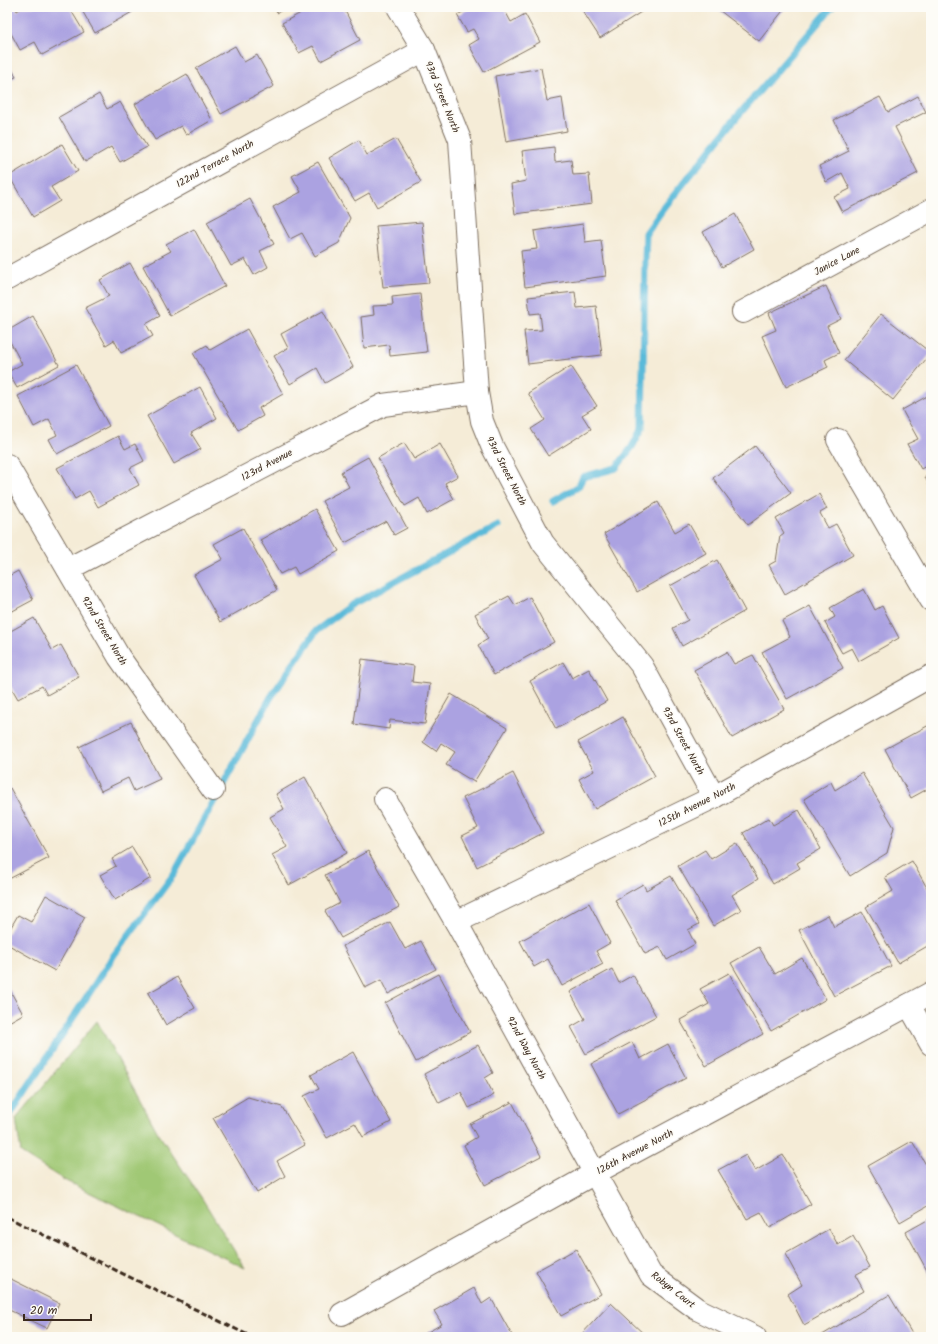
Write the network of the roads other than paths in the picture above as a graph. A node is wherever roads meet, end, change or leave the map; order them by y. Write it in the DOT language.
graph roads {
  1 [pos="398,7"];
  2 [pos="424,50"];
  3 [pos="931,210"];
  4 [pos="7,279"];
  5 [pos="743,312"];
  6 [pos="477,392"];
  7 [pos="838,440"];
  8 [pos="7,465"];
  9 [pos="68,569"];
  10 [pos="931,600"];
  11 [pos="931,676"];
  12 [pos="213,790"];
  13 [pos="714,797"];
  14 [pos="385,799"];
  15 [pos="456,922"];
  16 [pos="931,993"];
  17 [pos="909,1005"];
  18 [pos="931,1044"];
  19 [pos="595,1173"];
  20 [pos="342,1314"];
  21 [pos="755,1337"];
  1 -- 2 [label="street, 93rd Street North"];
  2 -- 4 [label="street, 122nd Terrace North"];
  2 -- 6 [label="street, 93rd Street North"];
  3 -- 5 [label="street, Janice Lane"];
  6 -- 9 [label="street, 123rd Avenue"];
  6 -- 13 [label="street, 93rd Street North"];
  7 -- 10 [label="street"];
  8 -- 9 [label="street, 92nd Street North"];
  9 -- 12 [label="street, 92nd Street North"];
  11 -- 13 [label="street, 125th Avenue North"];
  13 -- 15 [label="street, 125th Avenue North"];
  14 -- 15 [label="street, 92nd Way North"];
  15 -- 19 [label="street, 92nd Way North"];
  16 -- 17 [label="street, 126th Avenue North"];
  17 -- 18 [label="street"];
  17 -- 19 [label="street, 126th Avenue North"];
  19 -- 20 [label="street, 126th Avenue North"];
  19 -- 21 [label="street, Robyn Court"];
}
